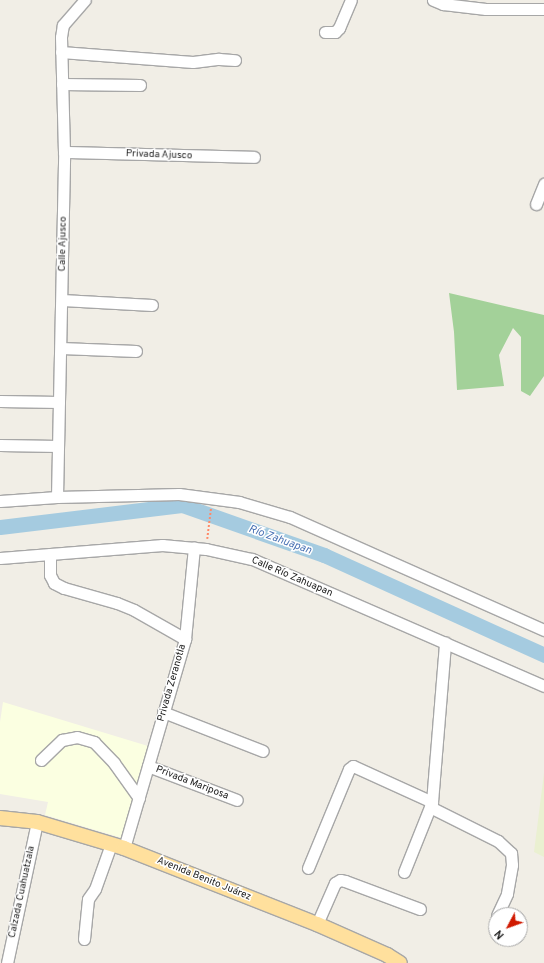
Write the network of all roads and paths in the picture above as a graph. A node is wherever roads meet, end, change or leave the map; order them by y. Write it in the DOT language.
graph roads {
  1 [pos="85,0"];
  2 [pos="351,0"];
  3 [pos="433,0"];
  4 [pos="464,4"];
  5 [pos="544,9"];
  6 [pos="325,32"];
  7 [pos="62,52"];
  8 [pos="235,60"];
  9 [pos="62,84"];
  10 [pos="140,86"];
  11 [pos="64,152"];
  12 [pos="254,157"];
  13 [pos="544,184"];
  14 [pos="536,204"];
  15 [pos="62,300"];
  16 [pos="152,305"];
  17 [pos="61,348"];
  18 [pos="136,351"];
  19 [pos="0,401"];
  20 [pos="59,402"];
  21 [pos="0,445"];
  22 [pos="58,446"];
  23 [pos="57,497"];
  24 [pos="0,501"];
  25 [pos="211,509"];
  26 [pos="208,532"];
  27 [pos="194,547"];
  28 [pos="50,554"];
  29 [pos="0,558"];
  30 [pos="544,630"];
  31 [pos="185,639"];
  32 [pos="445,643"];
  33 [pos="544,686"];
  34 [pos="164,712"];
  35 [pos="263,751"];
  36 [pos="41,760"];
  37 [pos="148,766"];
  38 [pos="139,798"];
  39 [pos="237,800"];
  40 [pos="431,805"];
  41 [pos="0,818"];
  42 [pos="37,822"];
  43 [pos="118,846"];
  44 [pos="308,868"];
  45 [pos="404,872"];
  46 [pos="501,907"];
  47 [pos="420,909"];
  48 [pos="317,924"];
  49 [pos="84,939"];
  50 [pos="387,959"];
  51 [pos="7,963"];
  52 [pos="400,963"];
  1 -- 7 [label="street, Calle Ajusco"];
  2 -- 6 [label="street"];
  3 -- 4 [label="street"];
  4 -- 5 [label="street"];
  7 -- 8 [label="street"];
  7 -- 9 [label="street, Calle Ajusco"];
  9 -- 10 [label="street"];
  9 -- 11 [label="street, Calle Ajusco"];
  11 -- 12 [label="street, Privada Ajusco"];
  11 -- 15 [label="street, Calle Ajusco"];
  13 -- 14 [label="street"];
  15 -- 16 [label="street"];
  15 -- 17 [label="street, Calle Ajusco"];
  17 -- 18 [label="street"];
  17 -- 20 [label="street, Calle Ajusco"];
  19 -- 20 [label="street"];
  20 -- 22 [label="street, Calle Ajusco"];
  21 -- 22 [label="street"];
  22 -- 23 [label="street, Calle Ajusco"];
  23 -- 24 [label="street"];
  23 -- 30 [label="street"];
  25 -- 26 [label="path"];
  27 -- 28 [label="street, Calle Río Zahuapan"];
  27 -- 31 [label="street"];
  27 -- 32 [label="street, Calle Río Zahuapan"];
  28 -- 29 [label="street, Calle Río Zahuapan"];
  28 -- 31 [label="street, Privada Zeranotla"];
  31 -- 34 [label="street, Privada Zeranotla"];
  32 -- 33 [label="street, Calle Río Zahuapan"];
  32 -- 40 [label="street"];
  34 -- 35 [label="street"];
  34 -- 37 [label="street, Privada Zeranotla"];
  36 -- 38 [label="street"];
  37 -- 38 [label="street, Privada Zeranotla"];
  37 -- 39 [label="street, Privada Mariposa"];
  38 -- 43 [label="street, Privada Zeranotla"];
  40 -- 44 [label="street"];
  40 -- 45 [label="street"];
  40 -- 46 [label="street"];
  41 -- 42 [label="main road, Avenida Benito Juárez"];
  42 -- 43 [label="main road, Avenida Benito Juárez"];
  42 -- 51 [label="street, Calzada Cuahuatzala"];
  43 -- 48 [label="main road, Avenida Benito Juárez"];
  43 -- 49 [label="street, Privada Zeranotla"];
  47 -- 48 [label="street"];
  48 -- 50 [label="main road, Avenida Benito Juárez"];
  50 -- 52 [label="main road, Avenida Benito Juárez"];
}
